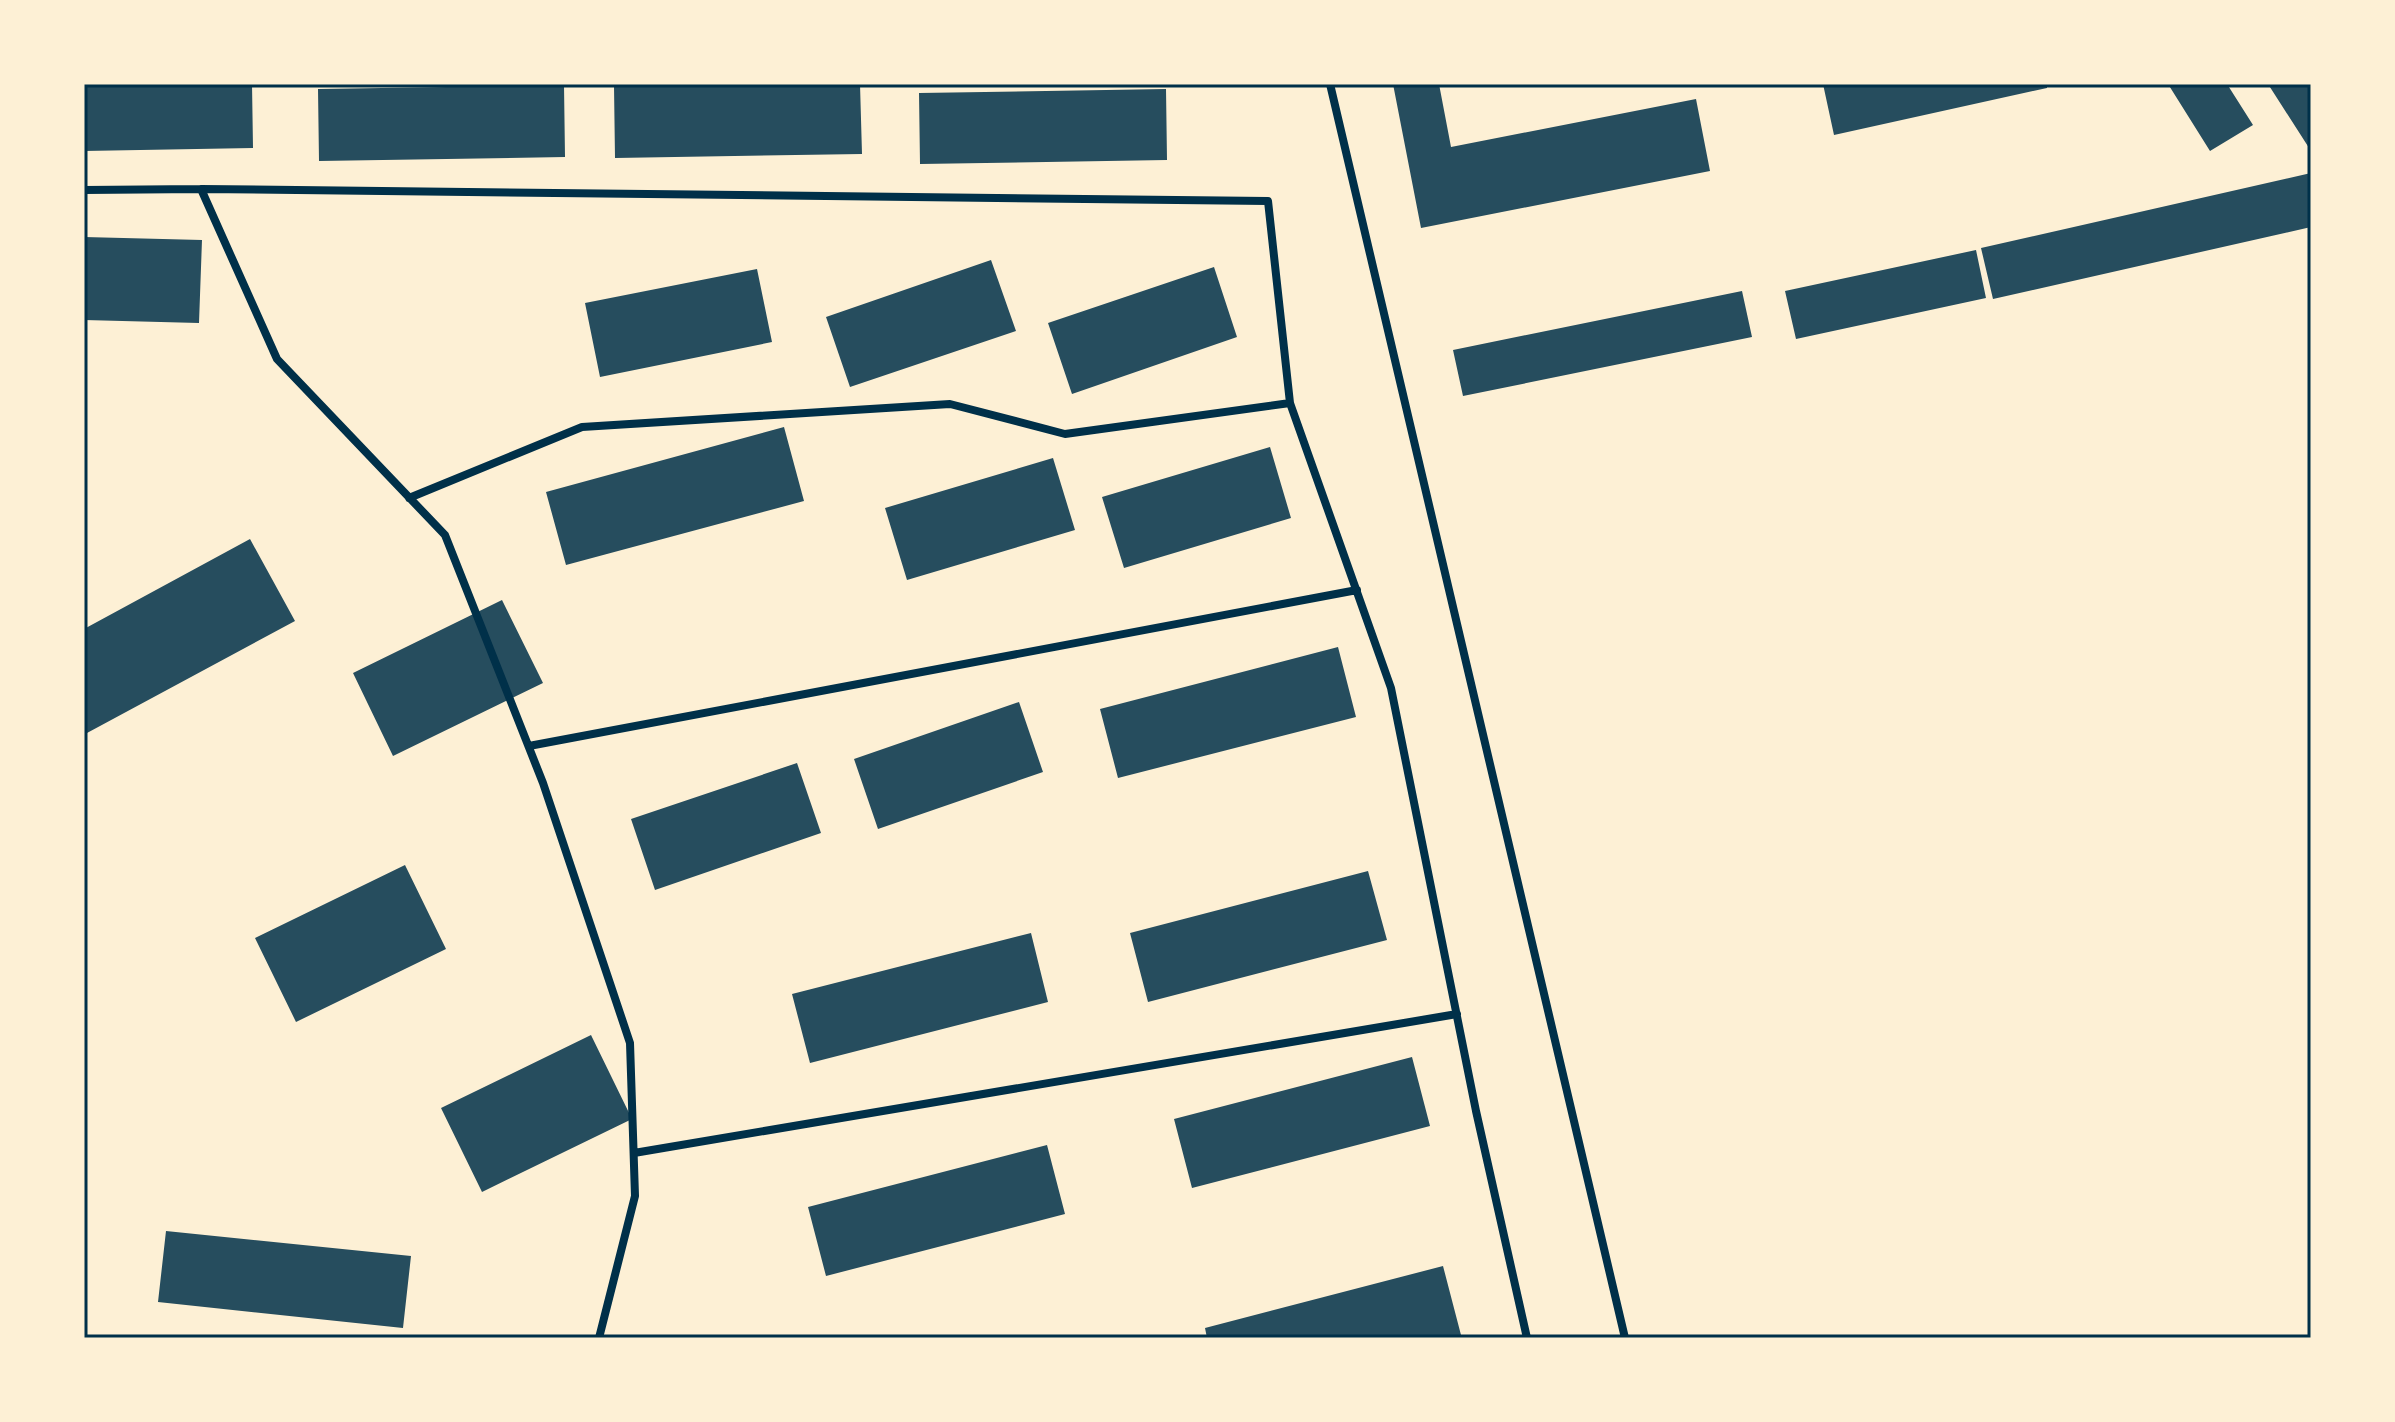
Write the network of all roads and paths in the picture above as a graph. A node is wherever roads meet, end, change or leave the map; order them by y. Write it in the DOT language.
graph roads {
  1 [pos="1330,84"];
  2 [pos="201,189"];
  3 [pos="84,190"];
  4 [pos="1290,403"];
  5 [pos="409,498"];
  6 [pos="1357,590"];
  7 [pos="529,746"];
  8 [pos="1457,1014"];
  9 [pos="634,1153"];
  10 [pos="599,1338"];
  11 [pos="1527,1338"];
  12 [pos="1625,1338"];
  1 -- 12 [label="street"];
  2 -- 3 [label="street"];
  2 -- 4 [label="street"];
  2 -- 5 [label="street"];
  4 -- 5 [label="street"];
  4 -- 6 [label="street"];
  5 -- 7 [label="street"];
  6 -- 7 [label="street"];
  6 -- 8 [label="street"];
  7 -- 9 [label="street"];
  8 -- 9 [label="street"];
  8 -- 11 [label="street"];
  9 -- 10 [label="street"];
}
